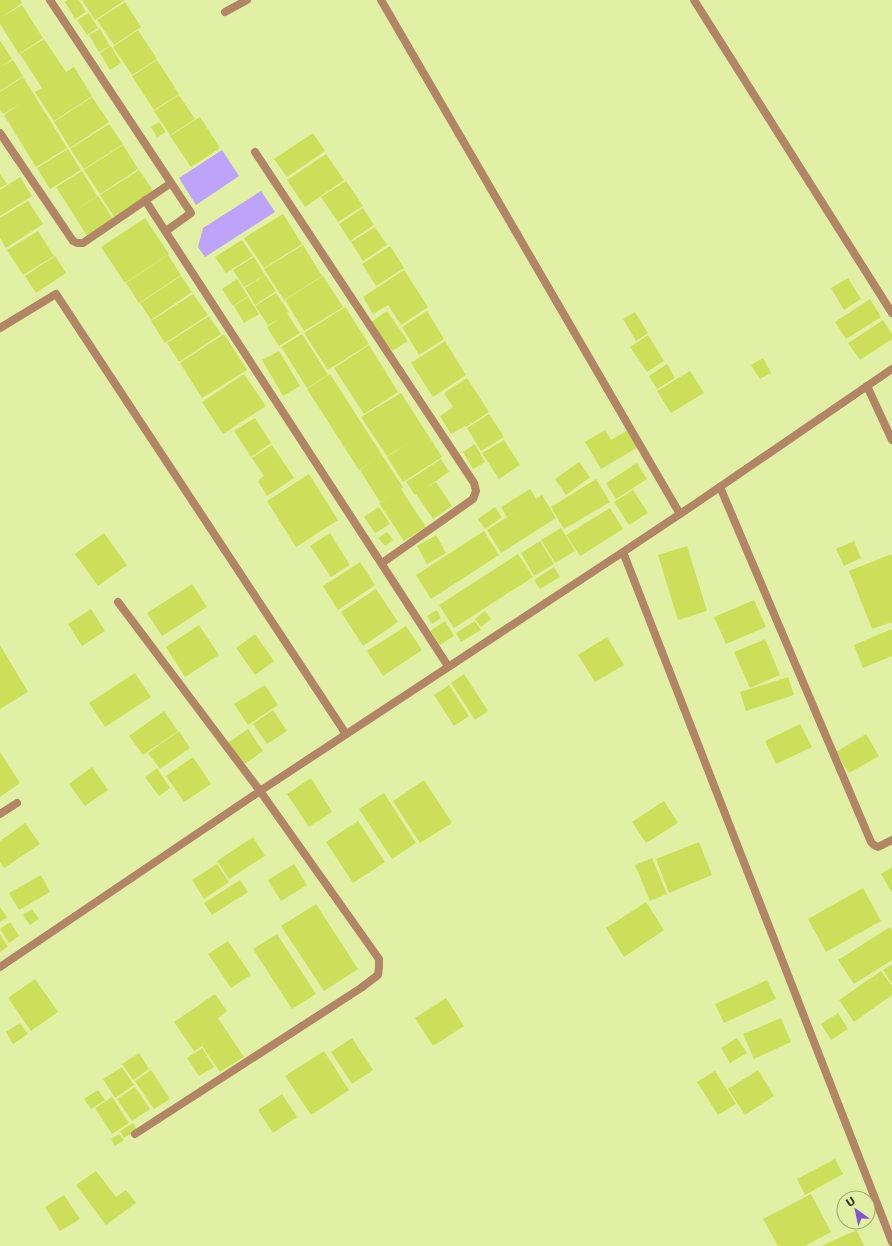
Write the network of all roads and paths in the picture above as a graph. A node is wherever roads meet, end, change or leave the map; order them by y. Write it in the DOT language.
graph roads {
  1 [pos="50,0"];
  2 [pos="247,0"];
  3 [pos="381,0"];
  4 [pos="694,0"];
  5 [pos="225,12"];
  6 [pos="0,133"];
  7 [pos="255,152"];
  8 [pos="171,183"];
  9 [pos="145,200"];
  10 [pos="166,231"];
  11 [pos="892,313"];
  12 [pos="0,328"];
  13 [pos="892,369"];
  14 [pos="867,386"];
  15 [pos="892,440"];
  16 [pos="720,487"];
  17 [pos="680,514"];
  18 [pos="623,552"];
  19 [pos="382,563"];
  20 [pos="118,602"];
  21 [pos="448,666"];
  22 [pos="346,734"];
  23 [pos="260,791"];
  24 [pos="17,803"];
  25 [pos="0,814"];
  26 [pos="892,840"];
  27 [pos="0,967"];
  28 [pos="135,1134"];
  29 [pos="892,1242"];
  1 -- 8 [label="street"];
  2 -- 5 [label="street"];
  3 -- 17 [label="street"];
  4 -- 11 [label="street"];
  6 -- 9 [label="street"];
  7 -- 19 [label="street"];
  8 -- 9 [label="street"];
  8 -- 10 [label="street"];
  9 -- 10 [label="street"];
  10 -- 19 [label="street"];
  12 -- 22 [label="street"];
  13 -- 14 [label="street"];
  14 -- 15 [label="street"];
  14 -- 16 [label="street"];
  16 -- 17 [label="street"];
  16 -- 26 [label="street"];
  17 -- 18 [label="street"];
  18 -- 21 [label="street"];
  18 -- 29 [label="street"];
  19 -- 21 [label="street"];
  20 -- 23 [label="street"];
  21 -- 22 [label="street"];
  22 -- 23 [label="street"];
  23 -- 27 [label="street"];
  23 -- 28 [label="street"];
  24 -- 25 [label="street"];
}
